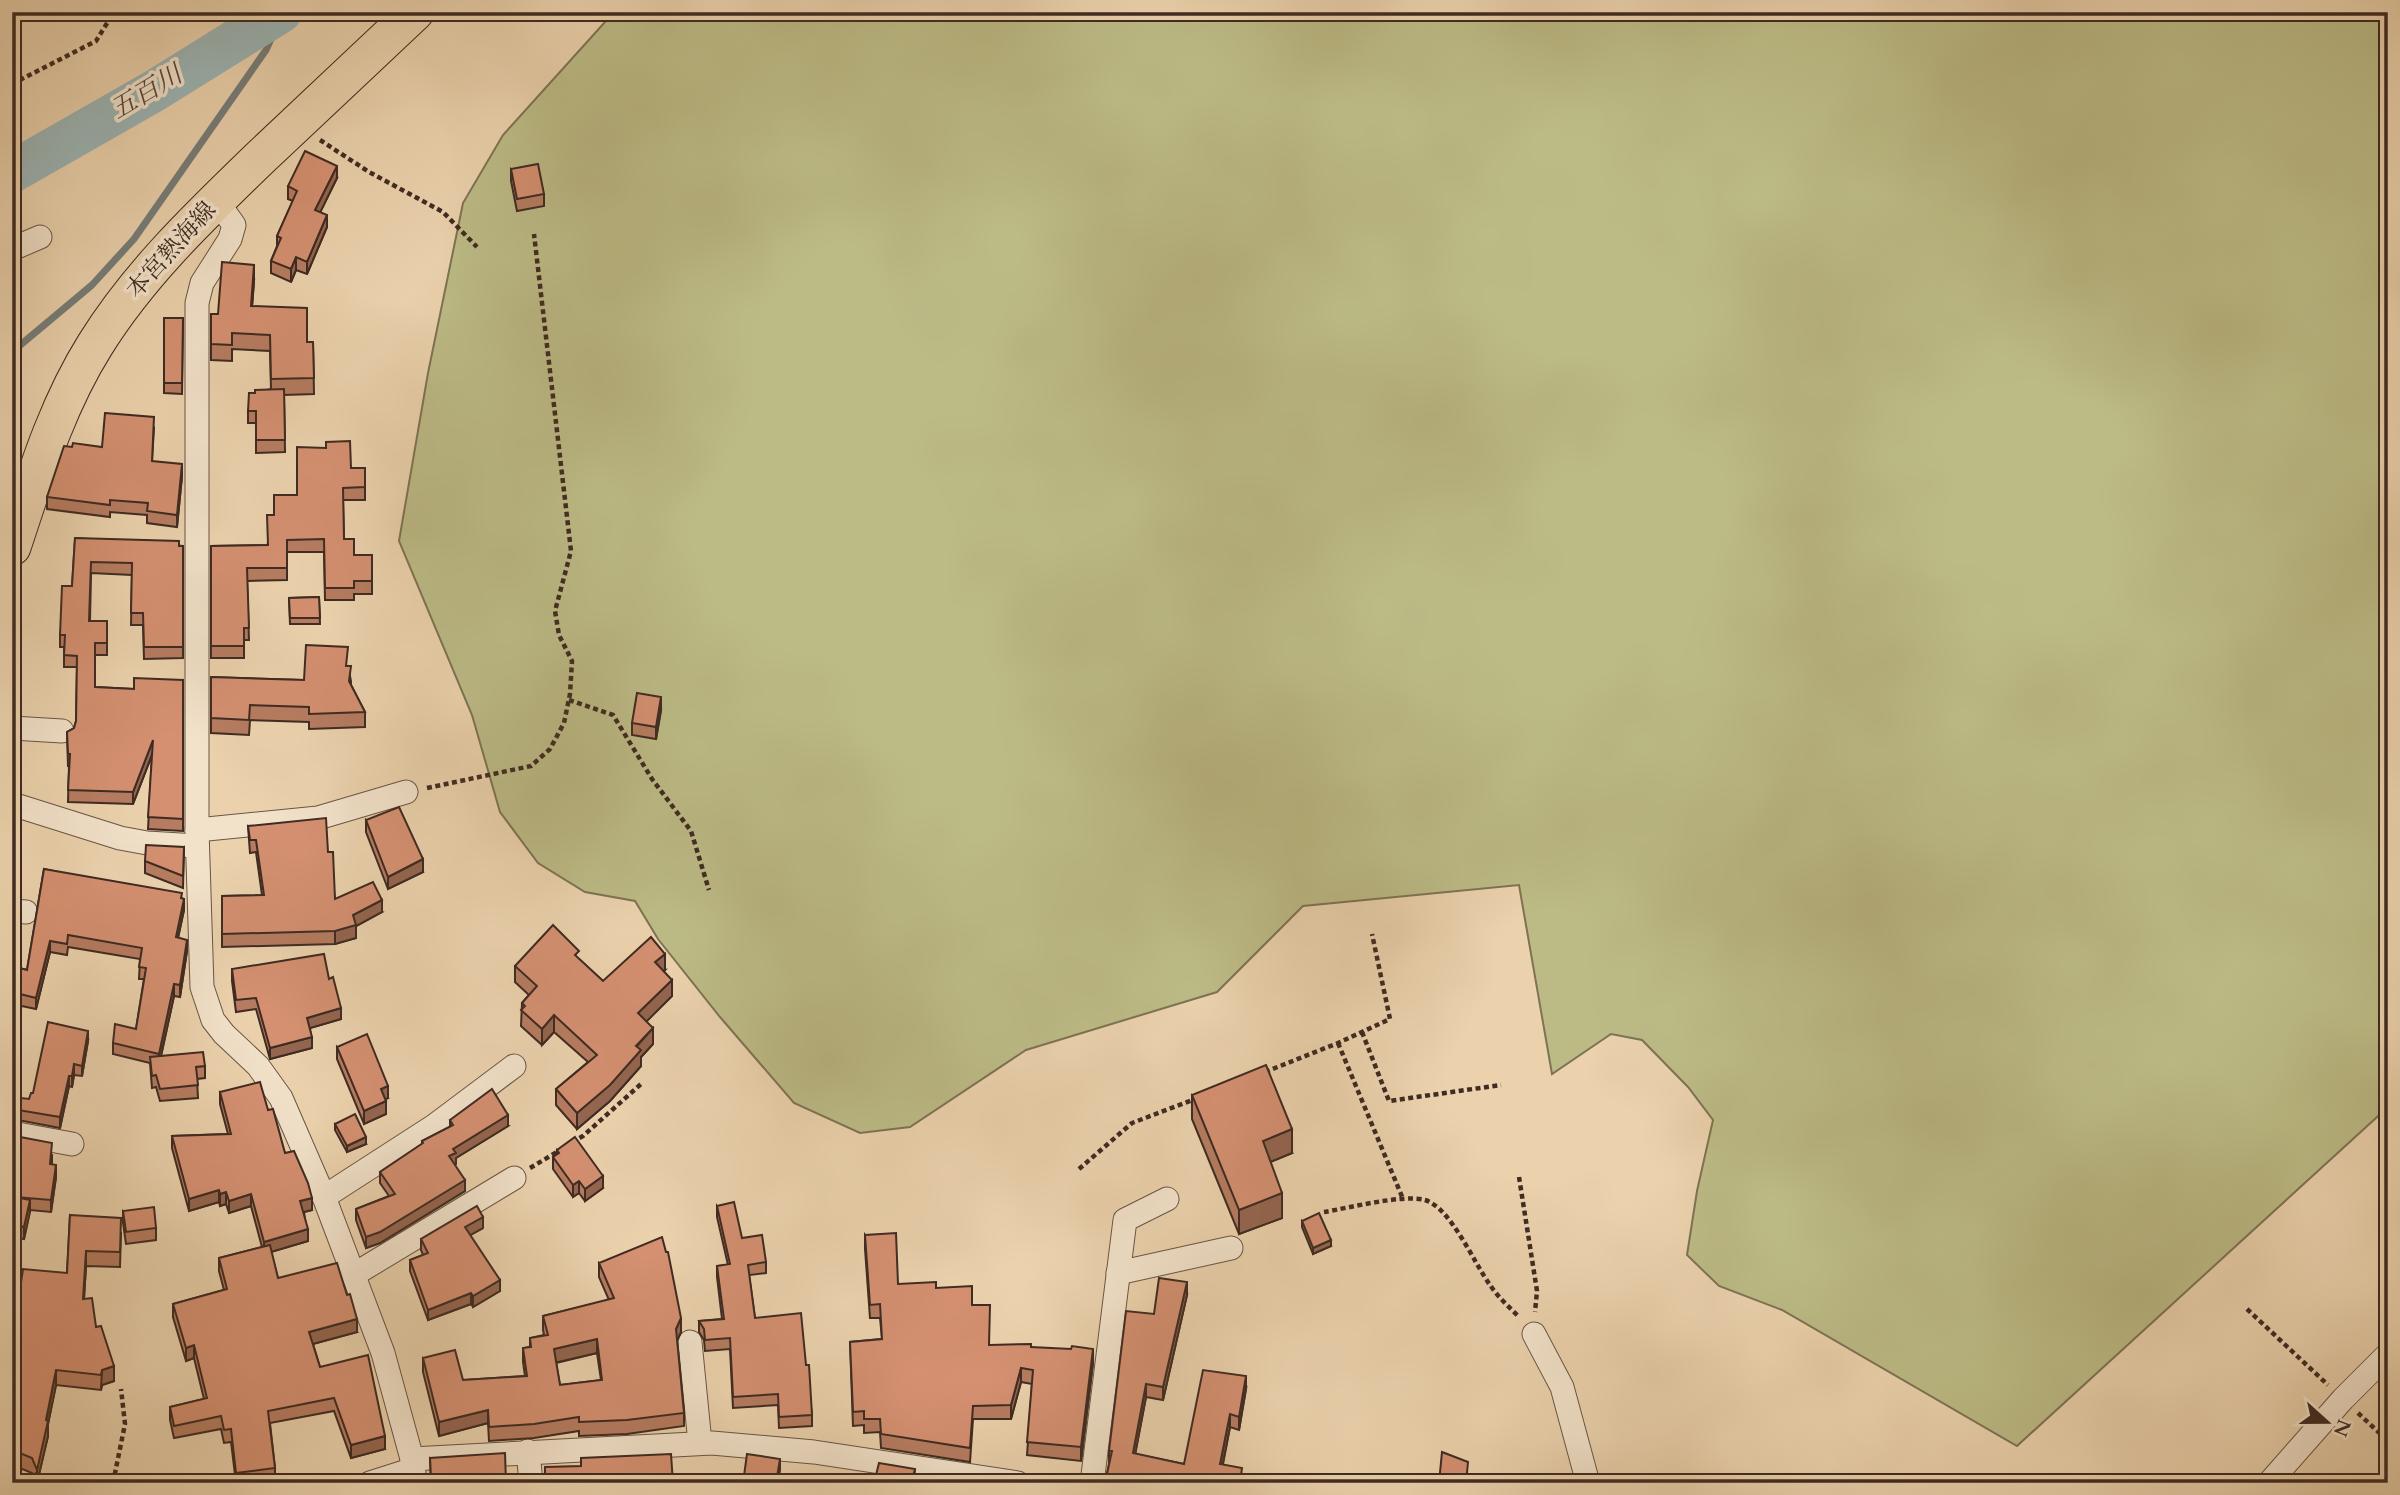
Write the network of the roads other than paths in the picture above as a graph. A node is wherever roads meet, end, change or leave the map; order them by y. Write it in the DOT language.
graph roads {
  1 [pos="415,12"];
  2 [pos="216,200"];
  3 [pos="40,237"];
  4 [pos="12,249"];
  5 [pos="12,547"];
  6 [pos="12,728"];
  7 [pos="62,731"];
  8 [pos="406,792"];
  9 [pos="12,804"];
  10 [pos="197,838"];
  11 [pos="513,1066"];
  12 [pos="12,1133"];
  13 [pos="72,1144"];
  14 [pos="514,1178"];
  15 [pos="324,1196"];
  16 [pos="1167,1199"];
  17 [pos="1231,1248"];
  18 [pos="1118,1273"];
  19 [pos="355,1274"];
  20 [pos="1534,1334"];
  21 [pos="690,1342"];
  22 [pos="2388,1354"];
  23 [pos="700,1443"];
  24 [pos="528,1451"];
  25 [pos="413,1470"];
  26 [pos="370,1483"];
  27 [pos="531,1483"];
  28 [pos="1018,1483"];
  29 [pos="1092,1483"];
  30 [pos="1588,1483"];
  31 [pos="2269,1483"];
  1 -- 2 [label="main road, 本宮熱海線"];
  2 -- 5 [label="main road, 本宮熱海線"];
  2 -- 10 [label="street"];
  3 -- 4 [label="street"];
  6 -- 7 [label="street"];
  8 -- 10 [label="street"];
  9 -- 10 [label="street"];
  10 -- 15 [label="street"];
  11 -- 15 [label="street"];
  12 -- 13 [label="street"];
  14 -- 19 [label="street"];
  15 -- 19 [label="street"];
  16 -- 18 [label="street"];
  17 -- 18 [label="street"];
  18 -- 29 [label="street"];
  19 -- 25 [label="street"];
  20 -- 30 [label="street"];
  21 -- 23 [label="street"];
  22 -- 31 [label="street"];
  23 -- 24 [label="street"];
  23 -- 28 [label="street"];
  24 -- 25 [label="street"];
  24 -- 27 [label="street"];
  25 -- 26 [label="street"];
}
